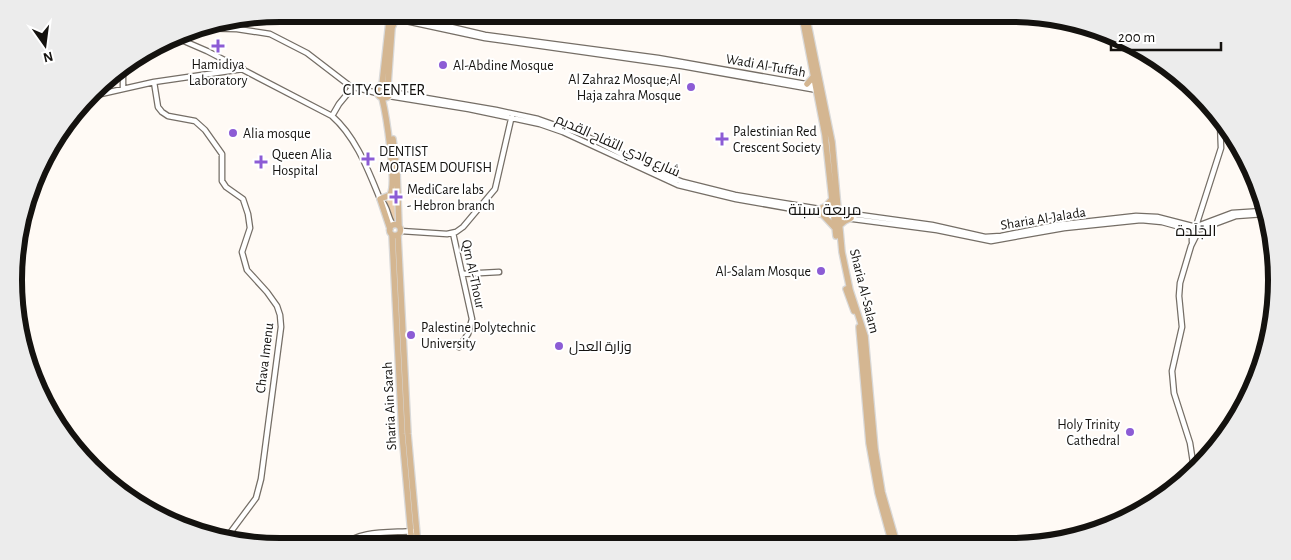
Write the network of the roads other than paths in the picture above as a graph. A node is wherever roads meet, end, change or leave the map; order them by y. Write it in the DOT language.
graph roads {
  1 [pos="387,22"];
  2 [pos="411,22"];
  3 [pos="430,22"];
  4 [pos="804,22"];
  5 [pos="807,22"];
  6 [pos="223,29"];
  7 [pos="184,41"];
  8 [pos="243,69"];
  9 [pos="124,76"];
  10 [pos="814,76"];
  11 [pos="154,82"];
  12 [pos="806,84"];
  13 [pos="385,85"];
  14 [pos="353,87"];
  15 [pos="818,88"];
  16 [pos="123,89"];
  17 [pos="377,93"];
  18 [pos="102,94"];
  19 [pos="387,96"];
  20 [pos="512,115"];
  21 [pos="332,116"];
  22 [pos="1217,125"];
  23 [pos="1220,130"];
  24 [pos="1216,162"];
  25 [pos="380,198"];
  26 [pos="832,199"];
  27 [pos="821,211"];
  28 [pos="1260,212"];
  29 [pos="836,214"];
  30 [pos="851,218"];
  31 [pos="1200,226"];
  32 [pos="837,228"];
  33 [pos="395,230"];
  34 [pos="1193,230"];
  35 [pos="453,233"];
  36 [pos="499,272"];
  37 [pos="462,274"];
  38 [pos="459,347"];
  39 [pos="1193,462"];
  40 [pos="414,531"];
  41 [pos="230,533"];
  42 [pos="355,538"];
  43 [pos="413,538"];
  44 [pos="416,538"];
  45 [pos="890,538"];
  46 [pos="895,538"];
  1 -- 13 [label="main road"];
  2 -- 15 [label="street, Wadi Al-Tuffah"];
  3 -- 12 [label="street, Wadi Al-Tuffah"];
  4 -- 10 [label="main road, Sharia Al-Salam"];
  5 -- 15 [label="main road, Sharia Al-Salam"];
  6 -- 14 [label="street"];
  7 -- 8 [label="street"];
  8 -- 11 [label="street"];
  8 -- 21 [label="street"];
  9 -- 16 [label="street"];
  10 -- 12 [label="main road"];
  10 -- 15 [label="main road, Sharia Al-Salam"];
  11 -- 16 [label="street"];
  11 -- 41 [label="street, Chava Imenu"];
  12 -- 15 [label="street, Wadi Al-Tuffah"];
  13 -- 17 [label="main road"];
  13 -- 19 [label="main road"];
  14 -- 17 [label="street"];
  14 -- 21 [label="street"];
  15 -- 26 [label="main road, Sharia Al-Salam"];
  15 -- 29 [label="main road, Sharia Al-Salam"];
  16 -- 18 [label="street"];
  17 -- 19 [label="main road"];
  19 -- 20 [label="street, شارع وادي التفاح القديم"];
  19 -- 25 [label="main road"];
  19 -- 33 [label="main road"];
  20 -- 27 [label="street, شارع وادي التفاح القديم"];
  20 -- 35 [label="street"];
  21 -- 25 [label="street"];
  22 -- 24 [label="street"];
  23 -- 24 [label="street"];
  24 -- 31 [label="street"];
  25 -- 33 [label="main road"];
  26 -- 27 [label="main road"];
  26 -- 29 [label="main road, Sharia Al-Salam"];
  27 -- 29 [label="street, شارع وادي التفاح القديم"];
  27 -- 32 [label="main road"];
  28 -- 31 [label="street"];
  29 -- 30 [label="street, Sharia Al-Jalada"];
  29 -- 32 [label="main road, Sharia Al-Salam"];
  29 -- 34 [label="street, Sharia Al-Jalada"];
  30 -- 32 [label="main road"];
  30 -- 34 [label="street, Sharia Al-Jalada"];
  31 -- 34 [label="street"];
  31 -- 34 [label="street"];
  32 -- 45 [label="main road, Sharia Al-Salam"];
  32 -- 46 [label="main road, Sharia Al-Salam"];
  33 -- 35 [label="street"];
  33 -- 40 [label="main road, Sharia Ain Sarah"];
  33 -- 40 [label="main road, Sharia Ain Sarah"];
  34 -- 39 [label="street"];
  35 -- 37 [label="street, Qrn Al-Thour"];
  36 -- 37 [label="street"];
  37 -- 38 [label="street, Qrn Al-Thour"];
  40 -- 42 [label="street"];
  40 -- 43 [label="main road, Sharia Ain Sarah"];
  40 -- 44 [label="main road, Sharia Ain Sarah"];
}
